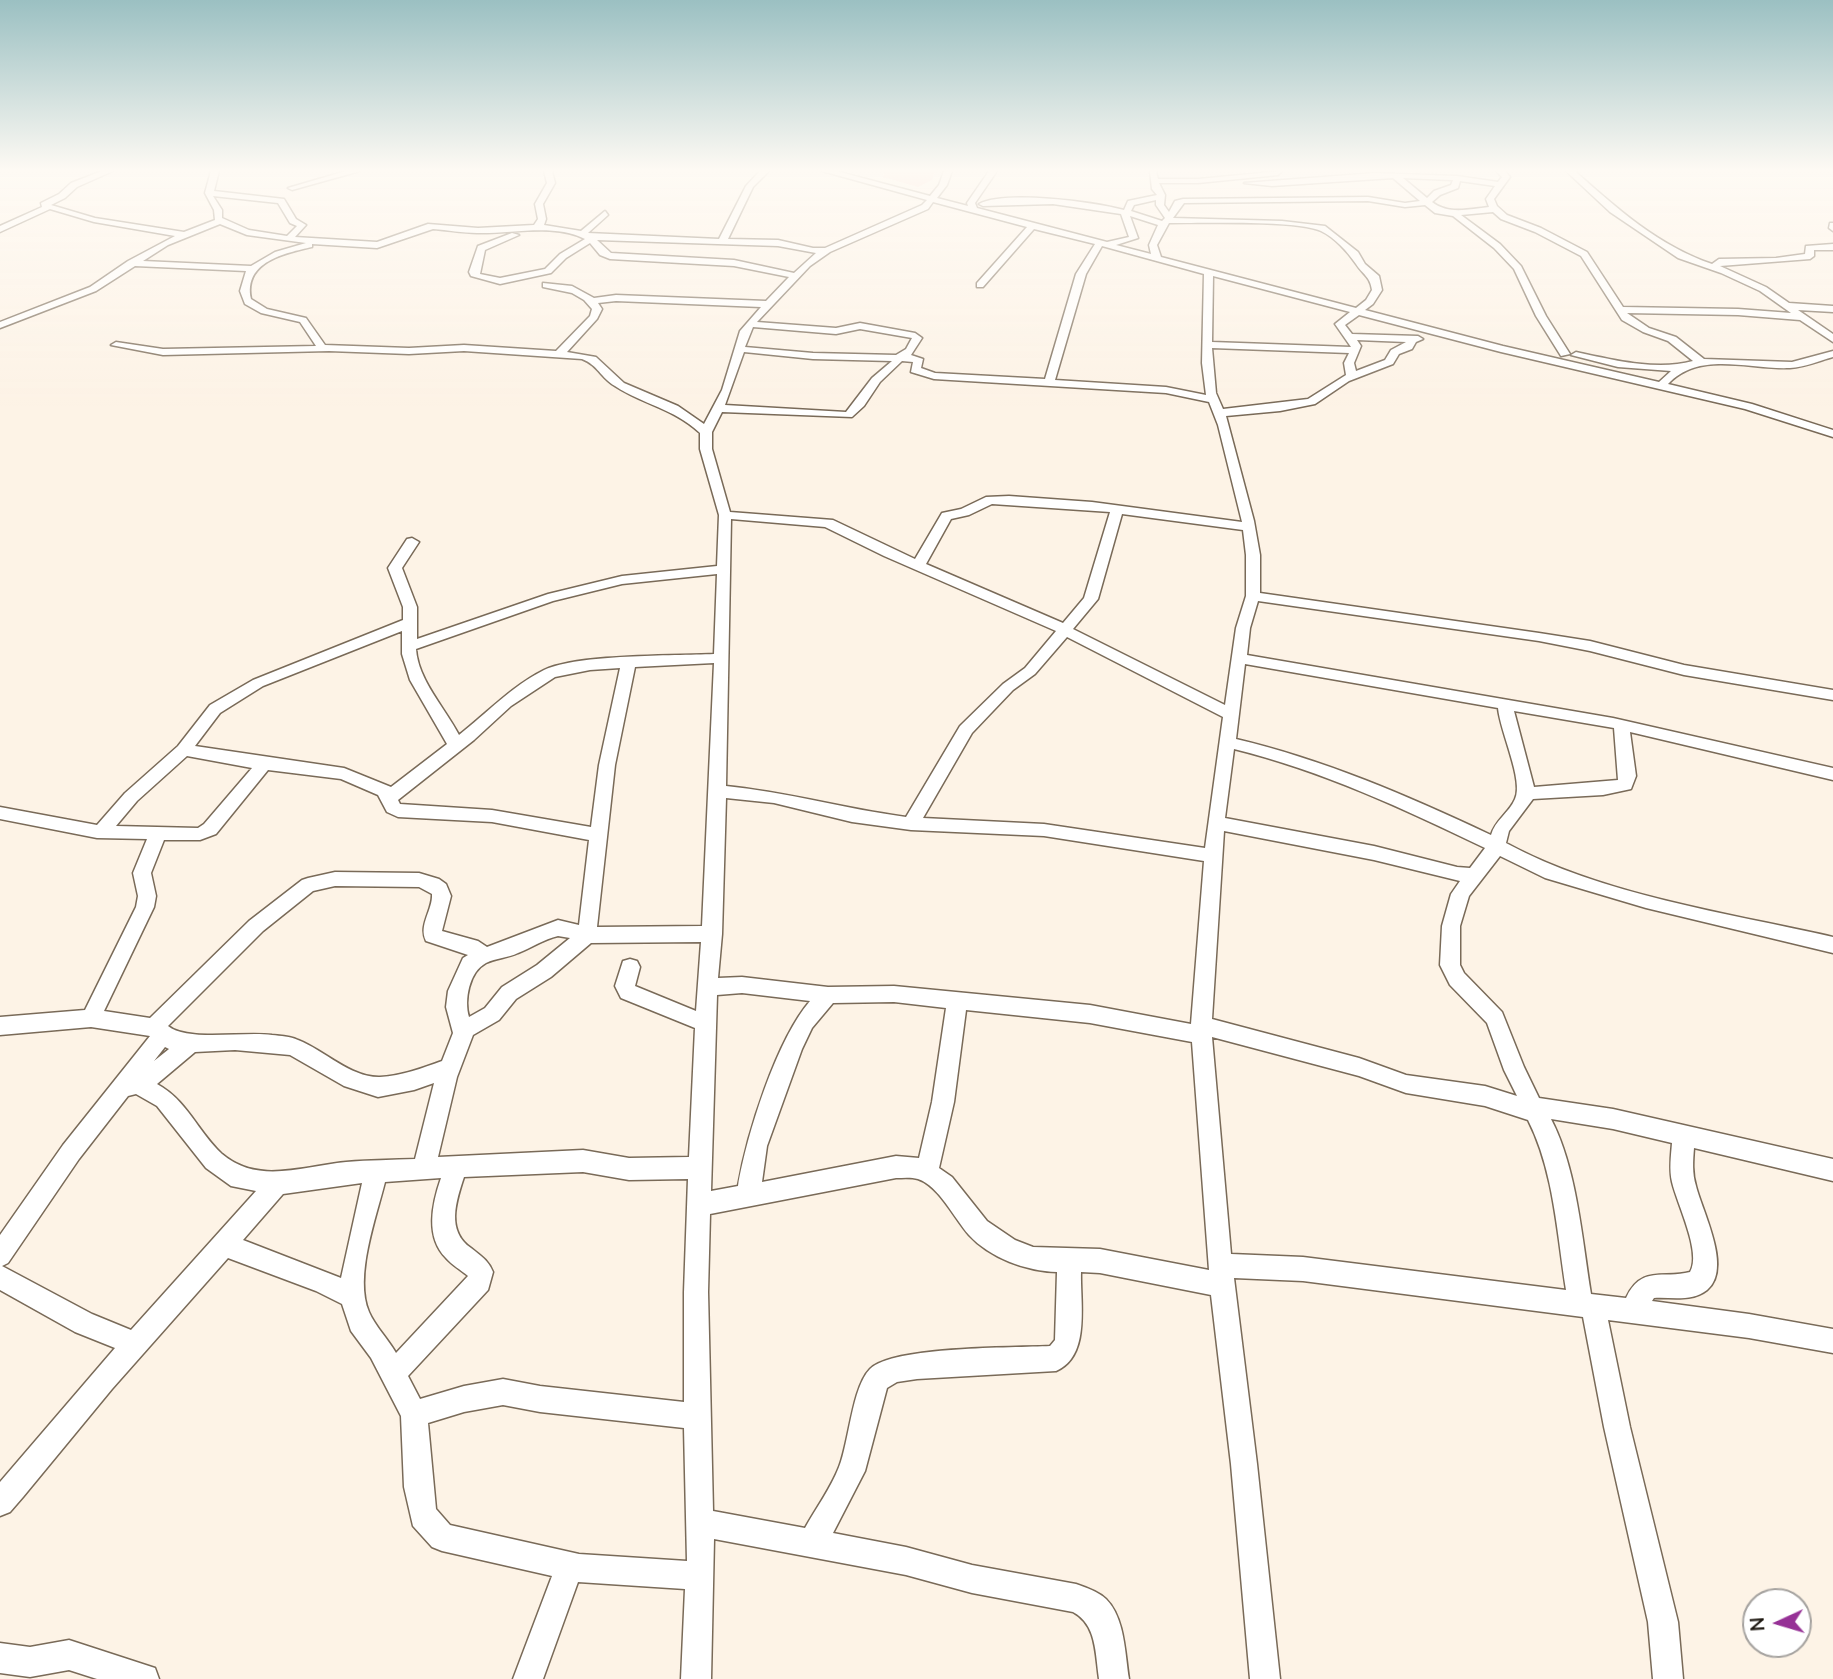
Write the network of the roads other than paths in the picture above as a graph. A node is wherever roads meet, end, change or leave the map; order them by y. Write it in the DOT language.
graph roads {
  1 [pos="156,249"];
  2 [pos="292,249"];
  3 [pos="481,249"];
  4 [pos="578,249"];
  5 [pos="601,249"];
  6 [pos="806,249"];
  7 [pos="1011,249"];
  8 [pos="1100,249"];
  9 [pos="1124,249"];
  10 [pos="1154,249"];
  11 [pos="1349,249"];
  12 [pos="1500,249"];
  13 [pos="1575,249"];
  14 [pos="1670,249"];
  15 [pos="1809,249"];
  16 [pos="827,250"];
  17 [pos="1157,258"];
  18 [pos="131,262"];
  19 [pos="1714,267"];
  20 [pos="251,269"];
  21 [pos="1209,272"];
  22 [pos="797,275"];
  23 [pos="546,285"];
  24 [pos="980,285"];
  25 [pos="593,301"];
  26 [pos="769,304"];
  27 [pos="1785,306"];
  28 [pos="1833,309"];
  29 [pos="1359,310"];
  30 [pos="1618,310"];
  31 [pos="1801,317"];
  32 [pos="751,324"];
  33 [pos="0,325"];
  34 [pos="1453,336"];
  35 [pos="1351,337"];
  36 [pos="1412,339"];
  37 [pos="1833,339"];
  38 [pos="116,345"];
  39 [pos="1208,345"];
  40 [pos="326,349"];
  41 [pos="739,349"];
  42 [pos="1355,349"];
  43 [pos="560,353"];
  44 [pos="1520,353"];
  45 [pos="1565,354"];
  46 [pos="1833,354"];
  47 [pos="900,357"];
  48 [pos="1701,362"];
  49 [pos="1680,368"];
  50 [pos="1351,376"];
  51 [pos="1049,384"];
  52 [pos="1661,386"];
  53 [pos="1214,400"];
  54 [pos="718,408"];
  55 [pos="1220,414"];
  56 [pos="706,432"];
  57 [pos="1833,434"];
  58 [pos="1117,510"];
  59 [pos="725,515"];
  60 [pos="1249,527"];
  61 [pos="412,542"];
  62 [pos="919,565"];
  63 [pos="723,569"];
  64 [pos="1253,596"];
  65 [pos="409,623"];
  66 [pos="1062,631"];
  67 [pos="409,647"];
  68 [pos="722,658"];
  69 [pos="1239,658"];
  70 [pos="629,662"];
  71 [pos="1833,695"];
  72 [pos="1506,706"];
  73 [pos="1231,716"];
  74 [pos="1621,725"];
  75 [pos="1226,742"];
  76 [pos="456,745"];
  77 [pos="184,750"];
  78 [pos="264,764"];
  79 [pos="1833,774"];
  80 [pos="718,791"];
  81 [pos="1526,793"];
  82 [pos="390,797"];
  83 [pos="0,813"];
  84 [pos="1216,823"];
  85 [pos="911,824"];
  86 [pos="101,832"];
  87 [pos="158,834"];
  88 [pos="597,835"];
  89 [pos="1497,846"];
  90 [pos="1215,856"];
  91 [pos="1476,876"];
  92 [pos="713,934"];
  93 [pos="587,935"];
  94 [pos="1833,945"];
  95 [pos="484,956"];
  96 [pos="630,967"];
  97 [pos="709,987"];
  98 [pos="828,995"];
  99 [pos="957,1001"];
  100 [pos="91,1018"];
  101 [pos="707,1024"];
  102 [pos="0,1026"];
  103 [pos="1202,1030"];
  104 [pos="159,1031"];
  105 [pos="463,1033"];
  106 [pos="190,1044"];
  107 [pos="450,1067"];
  108 [pos="129,1088"];
  109 [pos="1536,1110"];
  110 [pos="1684,1136"];
  111 [pos="456,1166"];
  112 [pos="424,1168"];
  113 [pos="699,1168"];
  114 [pos="1833,1170"];
  115 [pos="376,1171"];
  116 [pos="928,1173"];
  117 [pos="277,1184"];
  118 [pos="748,1196"];
  119 [pos="698,1205"];
  120 [pos="224,1245"];
  121 [pos="0,1255"];
  122 [pos="1069,1260"];
  123 [pos="1222,1275"];
  124 [pos="0,1277"];
  125 [pos="351,1296"];
  126 [pos="1587,1305"];
  127 [pos="1633,1311"];
  128 [pos="1833,1341"];
  129 [pos="136,1344"];
  130 [pos="393,1373"];
  131 [pos="414,1414"];
  132 [pos="696,1416"];
  133 [pos="0,1502"];
  134 [pos="699,1523"];
  135 [pos="812,1544"];
  136 [pos="570,1566"];
  137 [pos="700,1576"];
  138 [pos="0,1658"];
  139 [pos="144,1679"];
  140 [pos="528,1679"];
  141 [pos="696,1679"];
  142 [pos="1114,1679"];
  143 [pos="1265,1679"];
  144 [pos="1668,1679"];
  1 -- 18 [label="street"];
  2 -- 20 [label="street"];
  3 -- 4 [label="street"];
  5 -- 22 [label="street"];
  6 -- 16 [label="street"];
  7 -- 24 [label="street"];
  8 -- 51 [label="street"];
  9 -- 17 [label="street"];
  10 -- 17 [label="street"];
  11 -- 29 [label="street"];
  12 -- 45 [label="street"];
  13 -- 30 [label="street"];
  14 -- 19 [label="street"];
  15 -- 19 [label="street"];
  16 -- 22 [label="street"];
  17 -- 21 [label="street"];
  18 -- 20 [label="street"];
  18 -- 33 [label="street"];
  19 -- 27 [label="street"];
  20 -- 40 [label="street"];
  21 -- 29 [label="street"];
  21 -- 39 [label="street"];
  22 -- 26 [label="street"];
  23 -- 25 [label="street"];
  25 -- 26 [label="street"];
  25 -- 43 [label="street"];
  26 -- 32 [label="street"];
  27 -- 28 [label="street"];
  27 -- 31 [label="street"];
  29 -- 34 [label="street"];
  29 -- 35 [label="street"];
  30 -- 31 [label="street"];
  30 -- 48 [label="street"];
  31 -- 37 [label="street"];
  32 -- 41 [label="street"];
  32 -- 47 [label="street"];
  34 -- 36 [label="street"];
  34 -- 44 [label="street"];
  35 -- 36 [label="street"];
  35 -- 42 [label="street"];
  36 -- 50 [label="street"];
  38 -- 40 [label="street"];
  39 -- 42 [label="street"];
  39 -- 53 [label="street"];
  40 -- 43 [label="street"];
  41 -- 47 [label="street"];
  41 -- 54 [label="street"];
  42 -- 50 [label="street"];
  43 -- 56 [label="street"];
  44 -- 45 [label="street"];
  44 -- 52 [label="street"];
  45 -- 49 [label="street"];
  46 -- 48 [label="street"];
  47 -- 51 [label="street"];
  47 -- 54 [label="street"];
  48 -- 49 [label="street"];
  49 -- 52 [label="street"];
  50 -- 55 [label="street"];
  51 -- 53 [label="street"];
  52 -- 57 [label="street"];
  53 -- 55 [label="street"];
  54 -- 56 [label="street"];
  55 -- 60 [label="street"];
  56 -- 59 [label="street"];
  58 -- 60 [label="street"];
  58 -- 62 [label="street"];
  58 -- 66 [label="street"];
  59 -- 62 [label="street"];
  59 -- 63 [label="street"];
  60 -- 64 [label="street"];
  61 -- 65 [label="street"];
  62 -- 66 [label="street"];
  63 -- 67 [label="street"];
  63 -- 68 [label="street"];
  64 -- 69 [label="street"];
  64 -- 71 [label="street"];
  65 -- 67 [label="street"];
  65 -- 77 [label="street"];
  66 -- 73 [label="street"];
  66 -- 85 [label="street"];
  67 -- 76 [label="street"];
  68 -- 70 [label="street"];
  68 -- 80 [label="street"];
  69 -- 72 [label="street"];
  69 -- 73 [label="street"];
  70 -- 76 [label="street"];
  70 -- 88 [label="street"];
  72 -- 74 [label="street"];
  72 -- 81 [label="street"];
  73 -- 75 [label="street"];
  74 -- 79 [label="street"];
  74 -- 81 [label="street"];
  75 -- 84 [label="street"];
  75 -- 89 [label="street"];
  76 -- 82 [label="street"];
  77 -- 78 [label="street"];
  77 -- 86 [label="street"];
  78 -- 82 [label="street"];
  78 -- 87 [label="street"];
  80 -- 85 [label="street"];
  80 -- 92 [label="street"];
  81 -- 89 [label="street"];
  82 -- 88 [label="street"];
  83 -- 86 [label="street"];
  84 -- 90 [label="street"];
  84 -- 91 [label="street"];
  85 -- 90 [label="street"];
  86 -- 87 [label="street"];
  87 -- 100 [label="street"];
  88 -- 93 [label="street"];
  89 -- 91 [label="street"];
  89 -- 94 [label="street"];
  90 -- 103 [label="street"];
  91 -- 109 [label="street"];
  92 -- 93 [label="street"];
  92 -- 97 [label="street"];
  93 -- 95 [label="street"];
  93 -- 105 [label="street"];
  95 -- 104 [label="street"];
  95 -- 105 [label="street"];
  96 -- 101 [label="street"];
  97 -- 98 [label="street"];
  97 -- 101 [label="street"];
  98 -- 99 [label="street"];
  98 -- 118 [label="street"];
  99 -- 103 [label="street"];
  99 -- 116 [label="street"];
  100 -- 102 [label="street"];
  100 -- 104 [label="street"];
  101 -- 113 [label="street"];
  103 -- 109 [label="street"];
  103 -- 123 [label="street"];
  104 -- 106 [label="street"];
  104 -- 108 [label="street"];
  105 -- 107 [label="street"];
  106 -- 107 [label="street"];
  106 -- 108 [label="street"];
  107 -- 112 [label="street"];
  108 -- 117 [label="street"];
  108 -- 121 [label="street"];
  109 -- 110 [label="street"];
  109 -- 126 [label="street"];
  110 -- 114 [label="street"];
  110 -- 127 [label="street"];
  111 -- 112 [label="street"];
  111 -- 113 [label="street"];
  111 -- 130 [label="street"];
  112 -- 115 [label="street"];
  113 -- 119 [label="street"];
  115 -- 117 [label="street"];
  115 -- 125 [label="street"];
  116 -- 118 [label="street"];
  116 -- 122 [label="street"];
  117 -- 120 [label="street"];
  118 -- 119 [label="street"];
  119 -- 132 [label="street"];
  120 -- 125 [label="street"];
  120 -- 129 [label="street"];
  122 -- 123 [label="street"];
  122 -- 135 [label="street"];
  123 -- 126 [label="street"];
  123 -- 143 [label="street"];
  124 -- 129 [label="street"];
  125 -- 130 [label="street"];
  126 -- 127 [label="street"];
  126 -- 144 [label="street"];
  127 -- 128 [label="street"];
  129 -- 133 [label="street"];
  130 -- 131 [label="street"];
  131 -- 132 [label="street"];
  131 -- 136 [label="street"];
  132 -- 134 [label="street"];
  134 -- 135 [label="street"];
  134 -- 137 [label="street"];
  135 -- 142 [label="street"];
  136 -- 137 [label="street"];
  136 -- 140 [label="street"];
  137 -- 141 [label="street"];
  138 -- 139 [label="street"];
}
